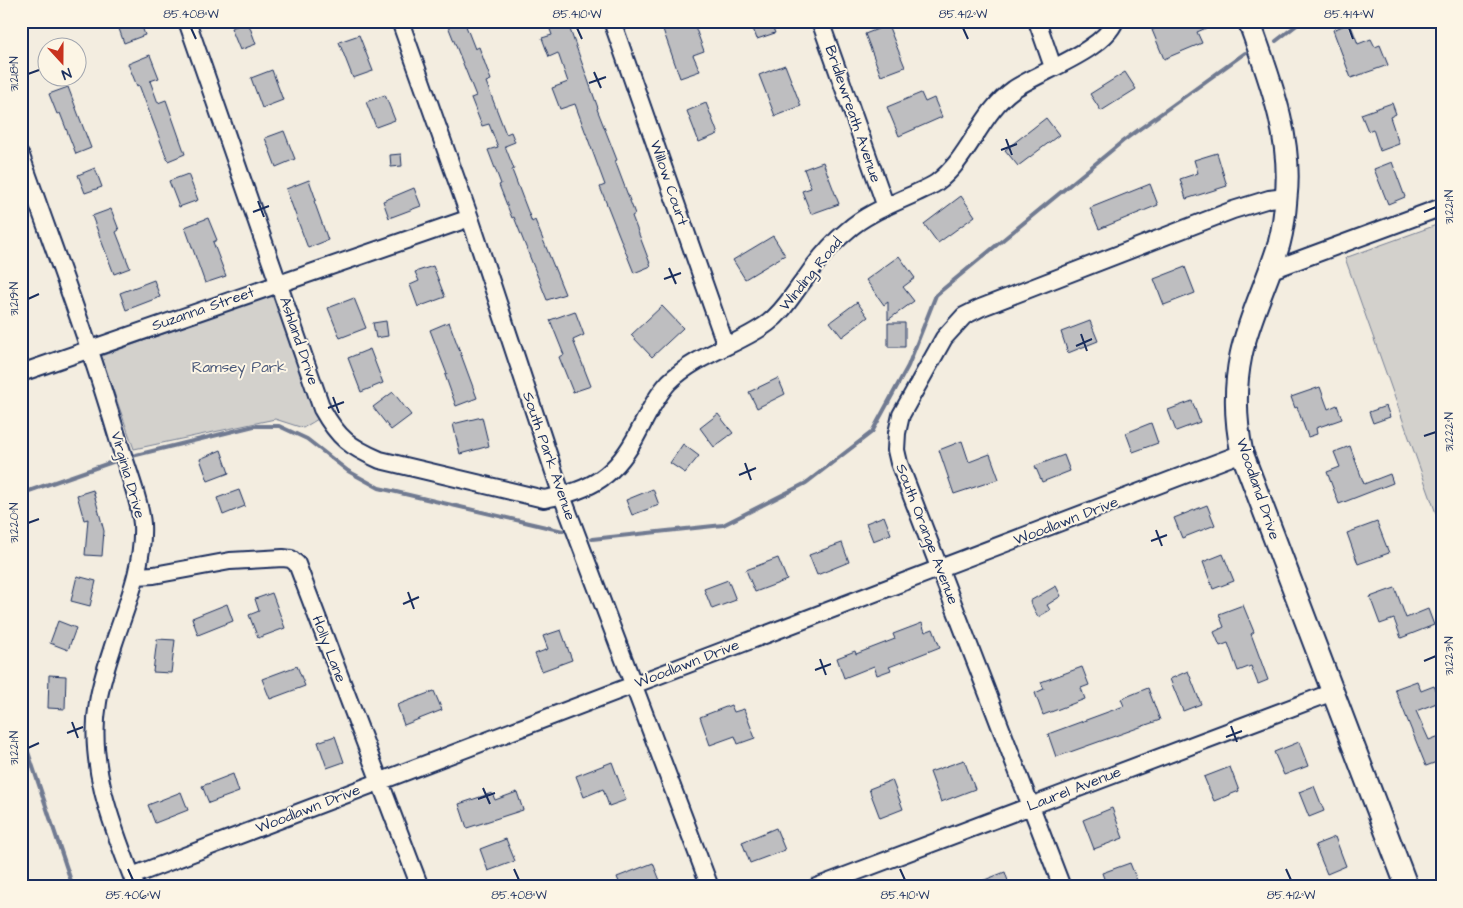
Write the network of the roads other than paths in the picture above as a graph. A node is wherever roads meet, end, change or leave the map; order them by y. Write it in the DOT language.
graph roads {
  1 [pos="187,21"];
  2 [pos="400,21"];
  3 [pos="612,21"];
  4 [pos="820,21"];
  5 [pos="1037,21"];
  6 [pos="1115,21"];
  7 [pos="1249,21"];
  8 [pos="1053,67"];
  9 [pos="21,156"];
  10 [pos="1286,197"];
  11 [pos="1442,206"];
  12 [pos="886,207"];
  13 [pos="470,218"];
  14 [pos="1269,271"];
  15 [pos="279,283"];
  16 [pos="726,346"];
  17 [pos="88,348"];
  18 [pos="21,373"];
  19 [pos="1242,453"];
  20 [pos="562,496"];
  21 [pos="940,569"];
  22 [pos="136,576"];
  23 [pos="632,684"];
  24 [pos="1333,692"];
  25 [pos="379,782"];
  26 [pos="1031,805"];
  27 [pos="134,881"];
  28 [pos="420,887"];
  29 [pos="710,887"];
  30 [pos="816,887"];
  31 [pos="1062,887"];
  32 [pos="1407,887"];
  1 -- 15 [label="street, Ashland Drive"];
  2 -- 13 [label="street, South Park Avenue"];
  3 -- 16 [label="street, Willow Court"];
  4 -- 12 [label="street, Bridlewreath Avenue"];
  5 -- 8 [label="street"];
  6 -- 8 [label="street, Winding Road"];
  7 -- 10 [label="main road, Woodland Drive"];
  8 -- 12 [label="street, Winding Road"];
  9 -- 17 [label="street, Virginia Drive"];
  10 -- 14 [label="main road, Woodland Drive"];
  10 -- 21 [label="street, South Orange Avenue"];
  11 -- 14 [label="street"];
  12 -- 16 [label="street, Winding Road"];
  13 -- 15 [label="street, Suzanna Street"];
  13 -- 20 [label="street, South Park Avenue"];
  14 -- 19 [label="main road, Woodland Drive"];
  15 -- 17 [label="street, Suzanna Street"];
  15 -- 20 [label="street, Ashland Drive"];
  16 -- 20 [label="street, Winding Road"];
  17 -- 18 [label="street, Suzanna Street"];
  17 -- 22 [label="street, Virginia Drive"];
  19 -- 21 [label="street, Woodlawn Drive"];
  19 -- 24 [label="main road, Woodland Drive"];
  20 -- 23 [label="street, South Park Avenue"];
  21 -- 23 [label="street, Woodlawn Drive"];
  21 -- 26 [label="street, South Orange Avenue"];
  22 -- 25 [label="street, Holly Lane"];
  22 -- 27 [label="street, Virginia Drive"];
  23 -- 25 [label="street, Woodlawn Drive"];
  23 -- 29 [label="street, South Park Avenue"];
  24 -- 26 [label="street, Laurel Avenue"];
  24 -- 32 [label="main road, Woodland Drive"];
  25 -- 27 [label="street, Woodlawn Drive"];
  25 -- 28 [label="street, Holly Lane"];
  26 -- 30 [label="street, Laurel Avenue"];
  26 -- 31 [label="street, South Orange Avenue"];
}
